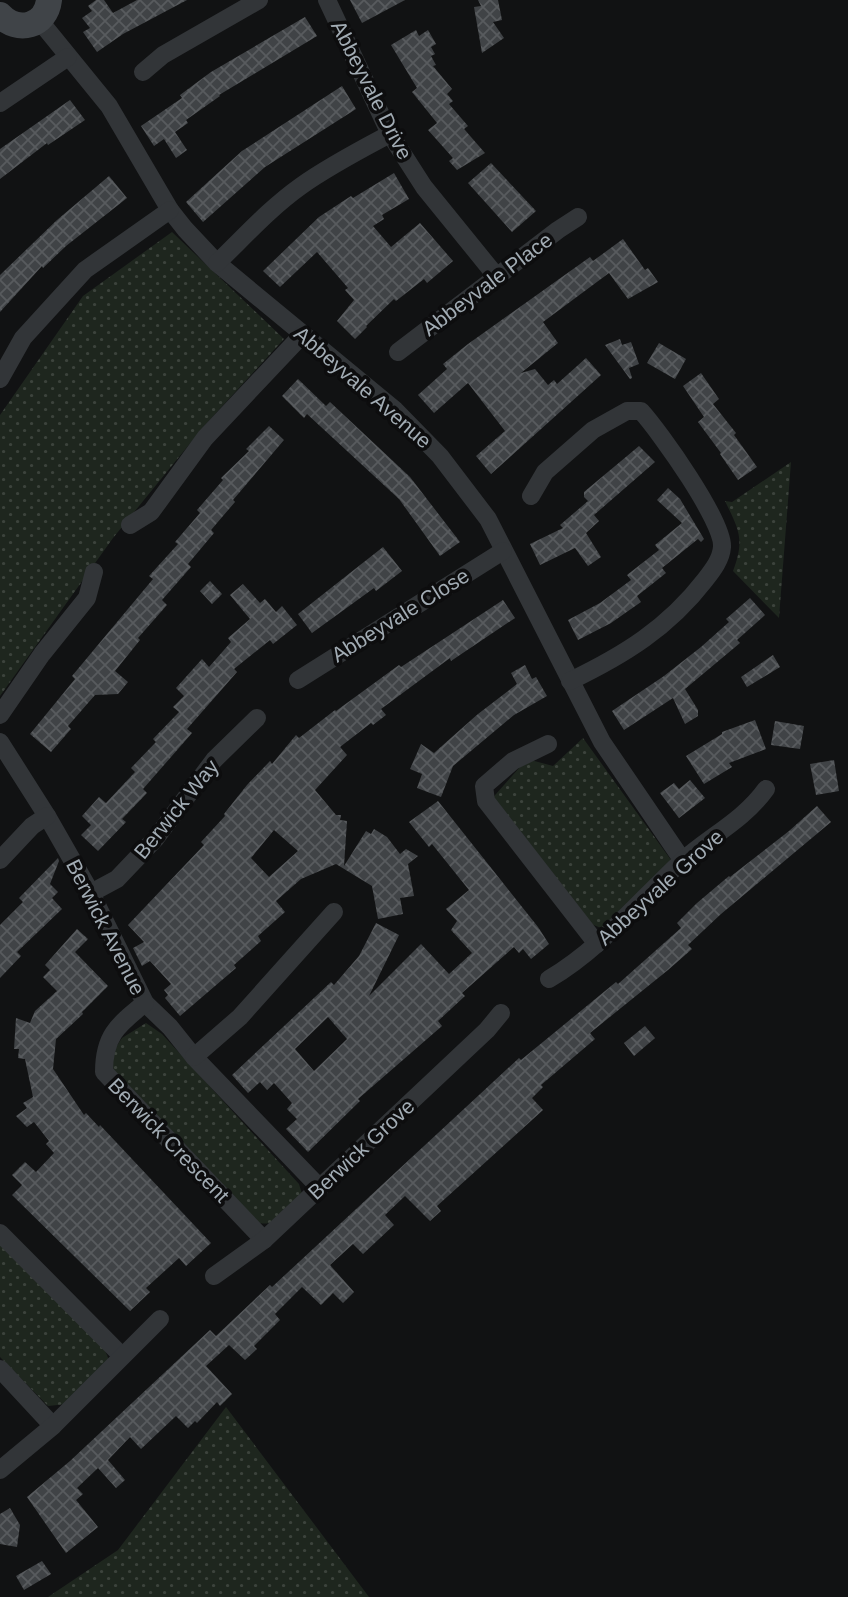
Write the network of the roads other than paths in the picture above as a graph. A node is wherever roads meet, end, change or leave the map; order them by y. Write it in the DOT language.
graph roads {
  1 [pos="259,0"];
  2 [pos="327,0"];
  3 [pos="44,10"];
  4 [pos="1,17"];
  5 [pos="68,57"];
  6 [pos="143,72"];
  7 [pos="0,103"];
  8 [pos="390,134"];
  9 [pos="170,210"];
  10 [pos="578,218"];
  11 [pos="217,263"];
  12 [pos="497,277"];
  13 [pos="303,334"];
  14 [pos="398,352"];
  15 [pos="0,379"];
  16 [pos="531,496"];
  17 [pos="130,525"];
  18 [pos="503,551"];
  19 [pos="94,572"];
  20 [pos="298,680"];
  21 [pos="570,681"];
  22 [pos="0,715"];
  23 [pos="257,718"];
  24 [pos="0,742"];
  25 [pos="548,744"];
  26 [pos="766,789"];
  27 [pos="47,816"];
  28 [pos="0,860"];
  29 [pos="683,861"];
  30 [pos="91,893"];
  31 [pos="334,912"];
  32 [pos="597,944"];
  33 [pos="549,979"];
  34 [pos="145,1003"];
  35 [pos="501,1013"];
  36 [pos="194,1058"];
  37 [pos="320,1188"];
  38 [pos="0,1233"];
  39 [pos="264,1240"];
  40 [pos="214,1276"];
  41 [pos="160,1319"];
  42 [pos="122,1356"];
  43 [pos="0,1369"];
  44 [pos="53,1426"];
  45 [pos="0,1470"];
  1 -- 6 [label="street"];
  2 -- 8 [label="street, Abbeyvale Drive"];
  3 -- 4 [label="street"];
  3 -- 5 [label="street, Abbeyvale Avenue"];
  5 -- 7 [label="street"];
  5 -- 9 [label="street, Abbeyvale Avenue"];
  8 -- 11 [label="street"];
  8 -- 12 [label="street, Abbeyvale Drive"];
  9 -- 11 [label="street, Abbeyvale Avenue"];
  9 -- 15 [label="street"];
  10 -- 12 [label="street, Abbeyvale Place"];
  11 -- 13 [label="street, Abbeyvale Avenue"];
  12 -- 14 [label="street, Abbeyvale Place"];
  13 -- 17 [label="street"];
  13 -- 18 [label="street, Abbeyvale Avenue"];
  16 -- 21 [label="street"];
  18 -- 20 [label="street, Abbeyvale Close"];
  18 -- 21 [label="street, Abbeyvale Avenue"];
  19 -- 22 [label="street"];
  21 -- 29 [label="street, Abbeyvale Avenue"];
  23 -- 30 [label="street, Berwick Way"];
  24 -- 27 [label="street, Berwick Avenue"];
  25 -- 32 [label="street"];
  26 -- 29 [label="street, Abbeyvale Grove"];
  27 -- 28 [label="street"];
  27 -- 30 [label="street, Berwick Avenue"];
  29 -- 32 [label="street, Abbeyvale Grove"];
  30 -- 34 [label="street, Berwick Avenue"];
  31 -- 36 [label="street"];
  32 -- 33 [label="street, Abbeyvale Grove"];
  34 -- 36 [label="street, Berwick Avenue"];
  34 -- 39 [label="street, Berwick Crescent"];
  35 -- 37 [label="street, Berwick Grove"];
  36 -- 37 [label="street, Berwick Avenue"];
  37 -- 39 [label="street, Berwick Grove"];
  38 -- 42 [label="street"];
  39 -- 40 [label="street, Berwick Grove"];
  41 -- 42 [label="street"];
  42 -- 44 [label="street"];
  43 -- 44 [label="street"];
  44 -- 45 [label="street"];
}
